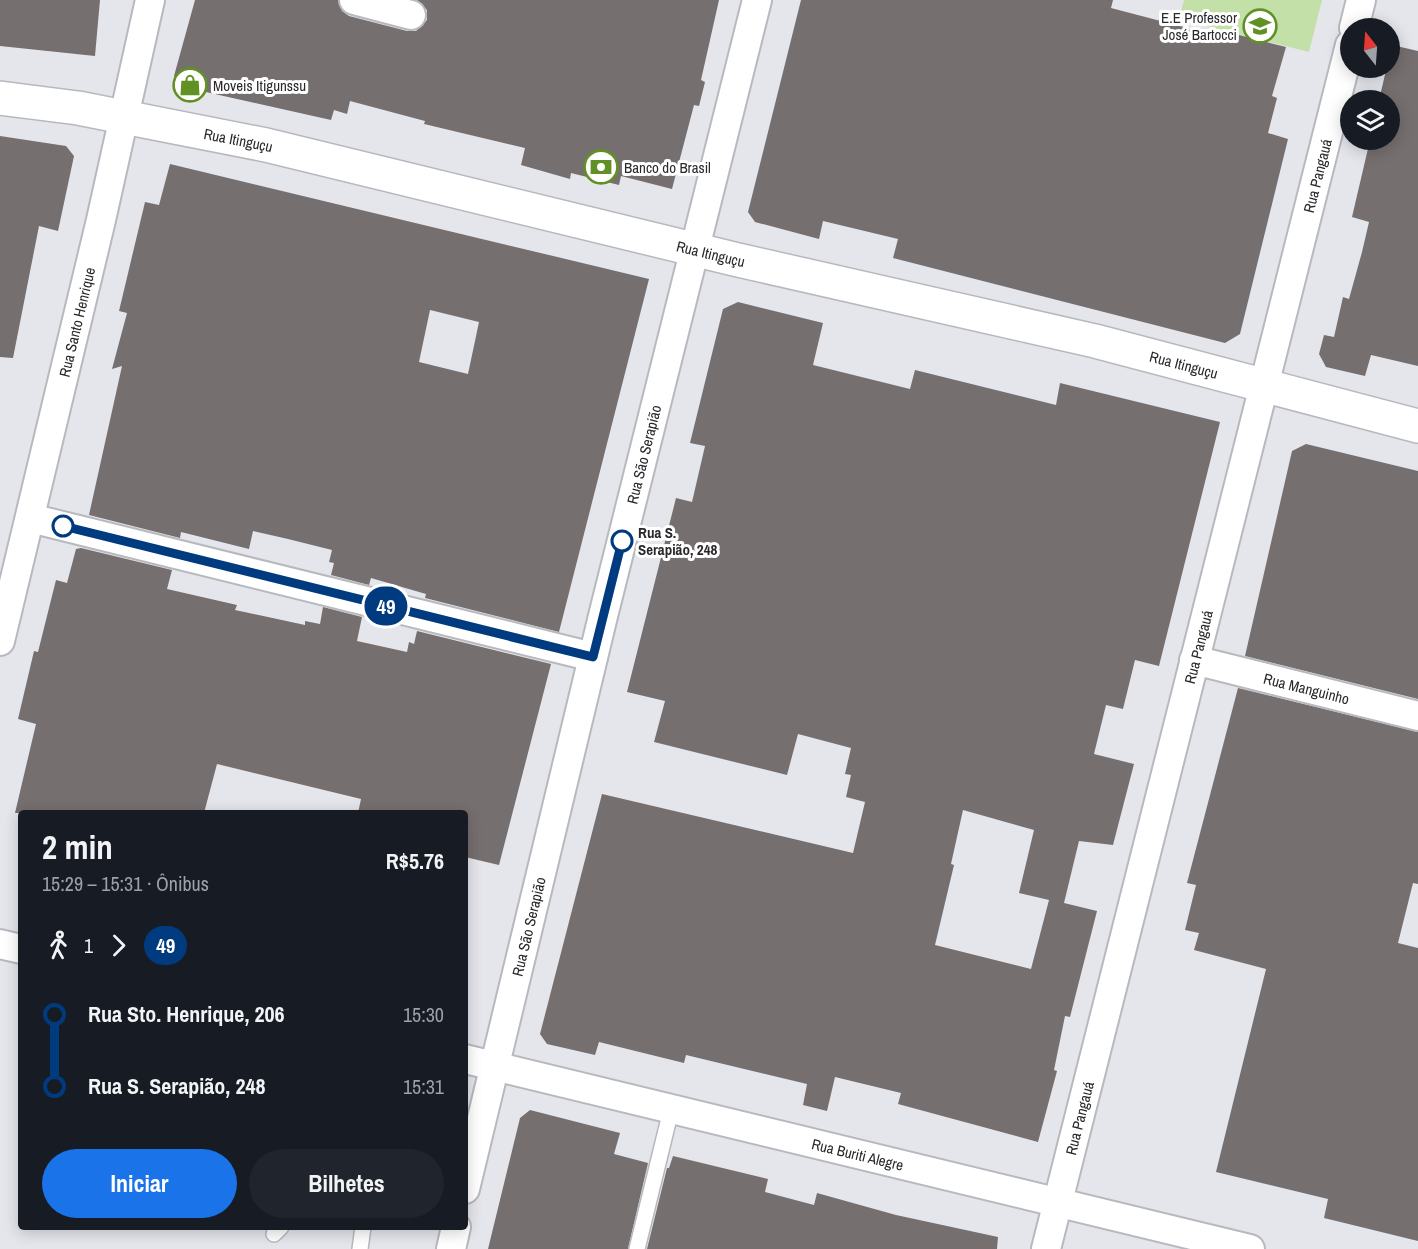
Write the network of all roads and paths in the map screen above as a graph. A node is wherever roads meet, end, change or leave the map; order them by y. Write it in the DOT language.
graph roads {
  1 [pos="150,0"];
  2 [pos="354,0"];
  3 [pos="757,0"];
  4 [pos="1361,0"];
  5 [pos="411,15"];
  6 [pos="1356,18"];
  7 [pos="1342,78"];
  8 [pos="0,98"];
  9 [pos="123,118"];
  10 [pos="695,249"];
  11 [pos="1265,387"];
  12 [pos="1418,426"];
  13 [pos="30,518"];
  14 [pos="0,641"];
  15 [pos="593,657"];
  16 [pos="1194,660"];
  17 [pos="1418,716"];
  18 [pos="0,944"];
  19 [pos="18,948"];
  20 [pos="468,1060"];
  21 [pos="495,1066"];
  22 [pos="671,1110"];
  23 [pos="471,1143"];
  24 [pos="468,1166"];
  25 [pos="1058,1203"];
  26 [pos="363,1230"];
  27 [pos="455,1230"];
  28 [pos="360,1249"];
  29 [pos="451,1249"];
  30 [pos="637,1249"];
  31 [pos="1046,1249"];
  32 [pos="1250,1249"];
  1 -- 9 [label="street, Rua Santo Henrique"];
  2 -- 5 [label="street"];
  3 -- 10 [label="street, Rua São Serapião"];
  4 -- 6 [label="street"];
  7 -- 11 [label="street, Rua Pangauá"];
  8 -- 9 [label="main road, Rua Itinguçu"];
  9 -- 10 [label="main road, Rua Itinguçu"];
  9 -- 13 [label="street, Rua Santo Henrique"];
  10 -- 11 [label="main road, Rua Itinguçu"];
  10 -- 15 [label="street, Rua São Serapião"];
  11 -- 12 [label="main road, Rua Itinguçu"];
  11 -- 16 [label="street, Rua Pangauá"];
  13 -- 14 [label="street, Rua Santo Henrique"];
  13 -- 15 [label="street"];
  15 -- 21 [label="street, Rua São Serapião"];
  16 -- 17 [label="street, Rua Manguinho"];
  16 -- 25 [label="street, Rua Pangauá"];
  18 -- 19 [label="street"];
  20 -- 21 [label="street, Rua Buriti Alegre"];
  21 -- 22 [label="street, Rua Buriti Alegre"];
  21 -- 23 [label="street, Rua São Serapião"];
  22 -- 25 [label="street, Rua Buriti Alegre"];
  22 -- 30 [label="lane"];
  23 -- 24 [label="street, Rua São Serapião"];
  25 -- 31 [label="street, Rua Pangauá"];
  25 -- 32 [label="street, Rua Buriti Alegre"];
  26 -- 28 [label="lane"];
  27 -- 29 [label="street"];
}
